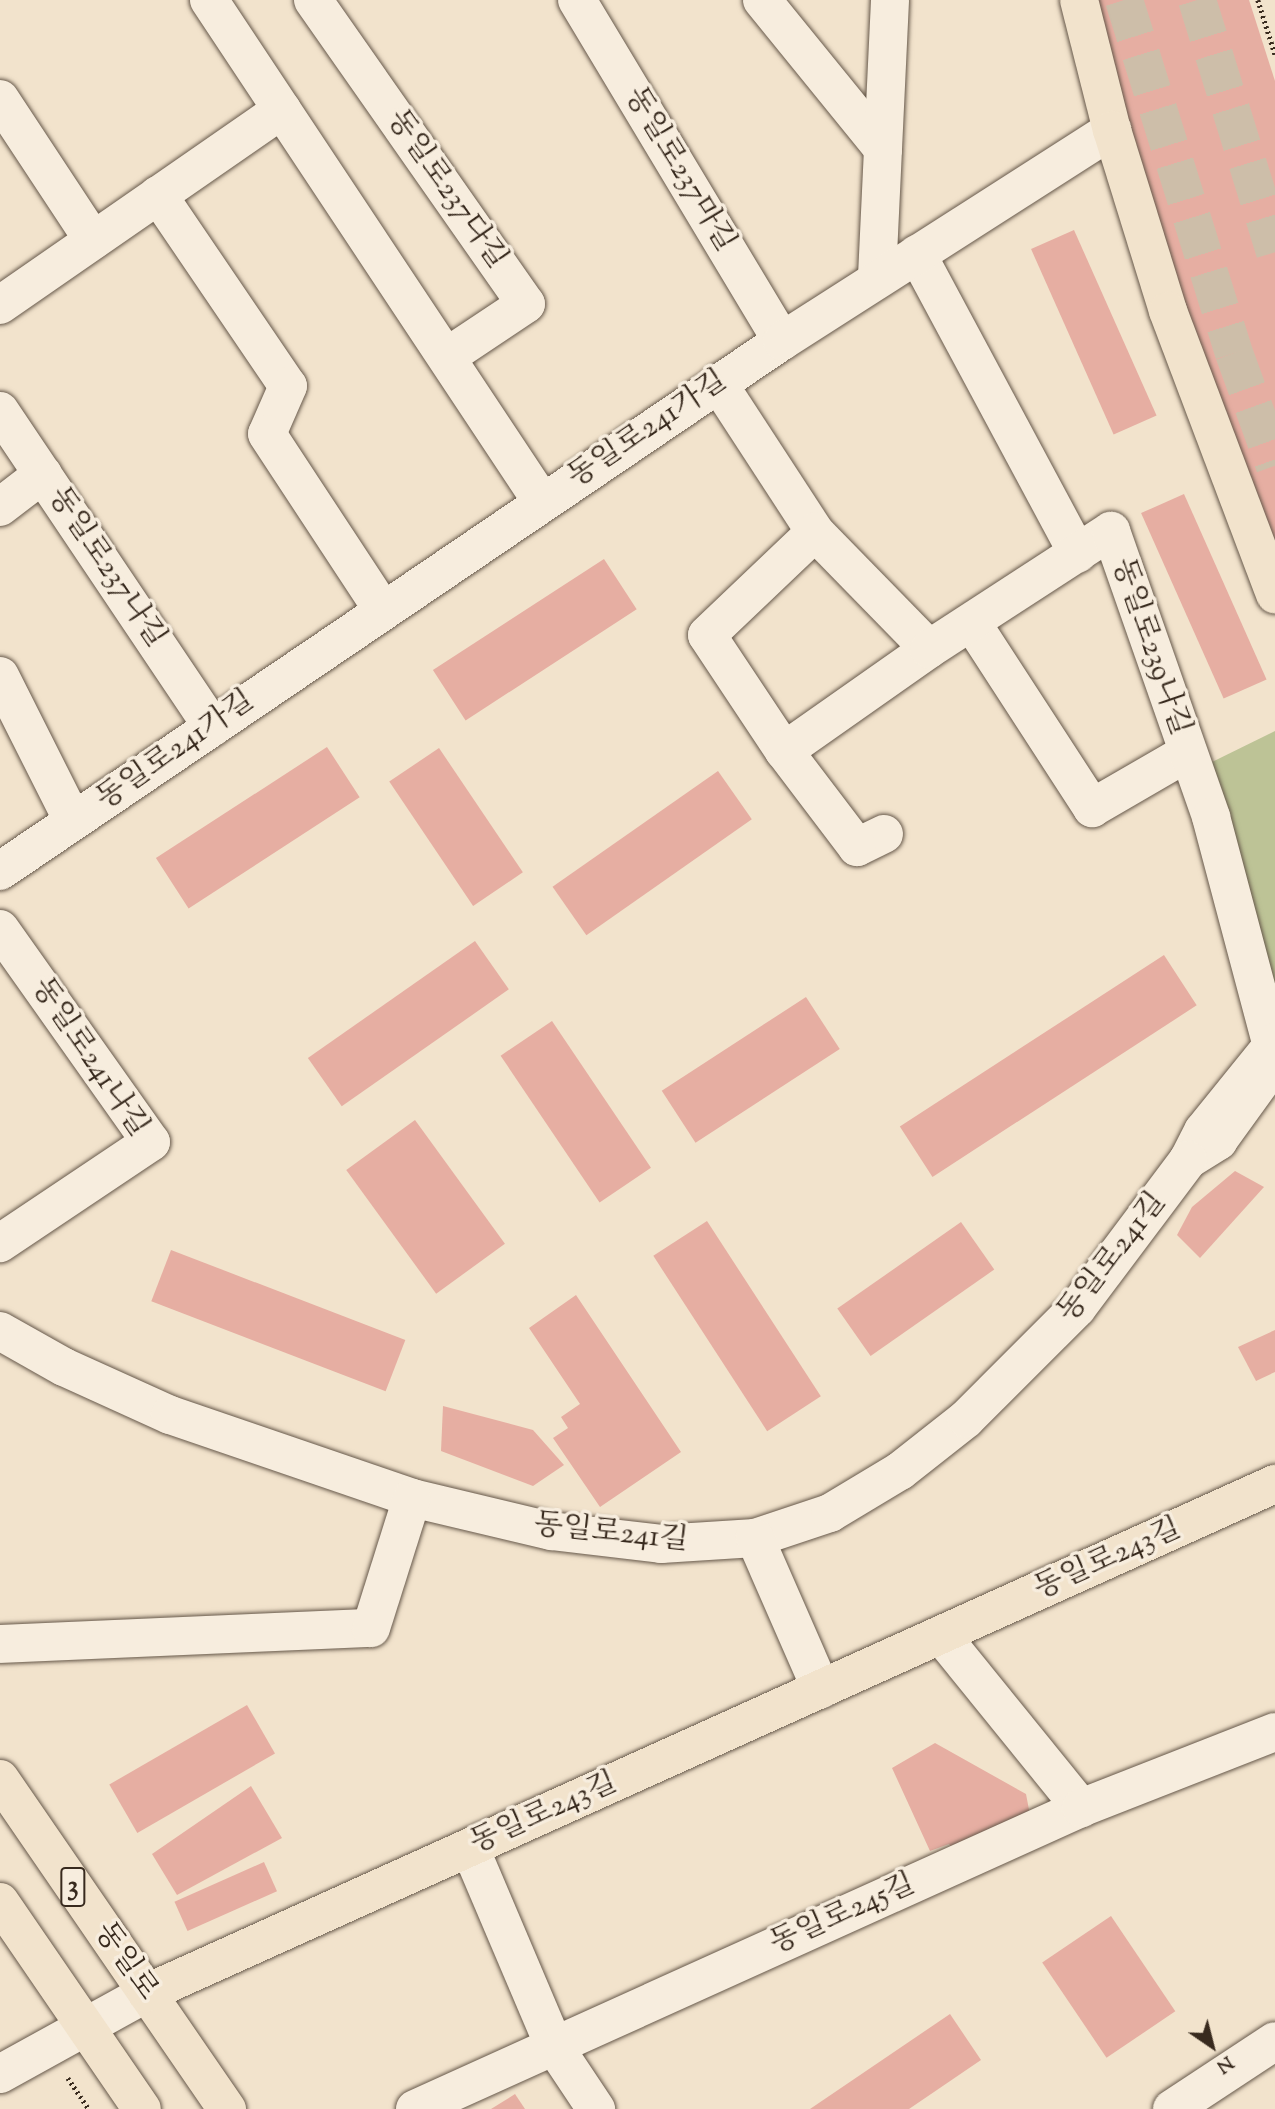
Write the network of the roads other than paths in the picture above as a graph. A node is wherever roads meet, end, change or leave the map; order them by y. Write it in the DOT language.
graph roads {
  1 [pos="209,0"];
  2 [pos="313,0"];
  3 [pos="578,0"];
  4 [pos="762,0"];
  5 [pos="890,0"];
  6 [pos="1079,0"];
  7 [pos="0,99"];
  8 [pos="282,110"];
  9 [pos="1112,130"];
  10 [pos="883,149"];
  11 [pos="158,195"];
  12 [pos="93,240"];
  13 [pos="917,254"];
  14 [pos="877,278"];
  15 [pos="0,305"];
  16 [pos="782,341"];
  17 [pos="448,356"];
  18 [pos="718,383"];
  19 [pos="0,411"];
  20 [pos="43,474"];
  21 [pos="542,502"];
  22 [pos="0,507"];
  23 [pos="815,532"];
  24 [pos="1077,554"];
  25 [pos="1275,594"];
  26 [pos="382,609"];
  27 [pos="972,623"];
  28 [pos="929,649"];
  29 [pos="0,676"];
  30 [pos="212,727"];
  31 [pos="11,732"];
  32 [pos="784,751"];
  33 [pos="1186,753"];
  34 [pos="73,821"];
  35 [pos="884,834"];
  36 [pos="0,871"];
  37 [pos="0,929"];
  38 [pos="1274,1050"];
  39 [pos="2,1236"];
  40 [pos="0,1331"];
  41 [pos="1275,1484"];
  42 [pos="412,1497"];
  43 [pos="755,1538"];
  44 [pos="941,1635"];
  45 [pos="0,1644"];
  46 [pos="821,1689"];
  47 [pos="1275,1732"];
  48 [pos="0,1779"];
  49 [pos="1081,1808"];
  50 [pos="470,1848"];
  51 [pos="0,1902"];
  52 [pos="148,1993"];
  53 [pos="86,2026"];
  54 [pos="1275,2041"];
  55 [pos="554,2046"];
  56 [pos="0,2074"];
  57 [pos="142,2109"];
  58 [pos="227,2109"];
  59 [pos="415,2109"];
  60 [pos="596,2109"];
  61 [pos="1172,2109"];
  1 -- 8 [label="street"];
  2 -- 17 [label="street, 동일로237다길"];
  3 -- 16 [label="street, 동일로237마길"];
  4 -- 10 [label="street"];
  5 -- 10 [label="street"];
  6 -- 9 [label="main road"];
  7 -- 12 [label="street"];
  8 -- 11 [label="street"];
  8 -- 17 [label="street"];
  9 -- 13 [label="street, 동일로241가길"];
  9 -- 25 [label="main road"];
  10 -- 14 [label="street"];
  11 -- 12 [label="street"];
  11 -- 26 [label="street"];
  12 -- 15 [label="street"];
  13 -- 14 [label="street, 동일로241가길"];
  13 -- 24 [label="street, 동일로239나길"];
  14 -- 16 [label="street, 동일로241가길"];
  16 -- 18 [label="street, 동일로241가길"];
  17 -- 21 [label="street"];
  18 -- 21 [label="street, 동일로241가길"];
  18 -- 23 [label="street"];
  19 -- 20 [label="street, 동일로237나길"];
  20 -- 22 [label="street"];
  20 -- 30 [label="street, 동일로237나길"];
  21 -- 26 [label="street, 동일로241가길"];
  23 -- 28 [label="street"];
  23 -- 32 [label="street"];
  24 -- 27 [label="street"];
  24 -- 33 [label="street, 동일로239나길"];
  26 -- 30 [label="street, 동일로241가길"];
  27 -- 28 [label="street"];
  27 -- 33 [label="street"];
  28 -- 32 [label="street"];
  29 -- 31 [label="street, 동일로241가길"];
  30 -- 34 [label="street, 동일로241가길"];
  31 -- 34 [label="street, 동일로241가길"];
  32 -- 35 [label="street"];
  33 -- 38 [label="street, 동일로239나길"];
  34 -- 36 [label="street, 동일로241가길"];
  37 -- 39 [label="street, 동일로241나길"];
  38 -- 43 [label="street, 동일로241길"];
  40 -- 42 [label="street, 동일로241길"];
  41 -- 44 [label="main road, 동일로243길"];
  42 -- 43 [label="street, 동일로241길"];
  42 -- 45 [label="street"];
  43 -- 46 [label="street"];
  44 -- 46 [label="main road, 동일로243길"];
  44 -- 49 [label="street"];
  46 -- 50 [label="main road, 동일로243길"];
  47 -- 49 [label="street, 동일로245길"];
  48 -- 52 [label="main road, 동일로 / 3"];
  49 -- 55 [label="street, 동일로245길"];
  50 -- 52 [label="main road, 동일로243길"];
  50 -- 55 [label="street"];
  51 -- 53 [label="main road, 3"];
  52 -- 53 [label="street"];
  52 -- 58 [label="main road, 동일로 / 3"];
  53 -- 56 [label="street"];
  53 -- 57 [label="main road, 3"];
  54 -- 61 [label="street"];
  55 -- 59 [label="street, 동일로245길"];
  55 -- 60 [label="street"];
}
